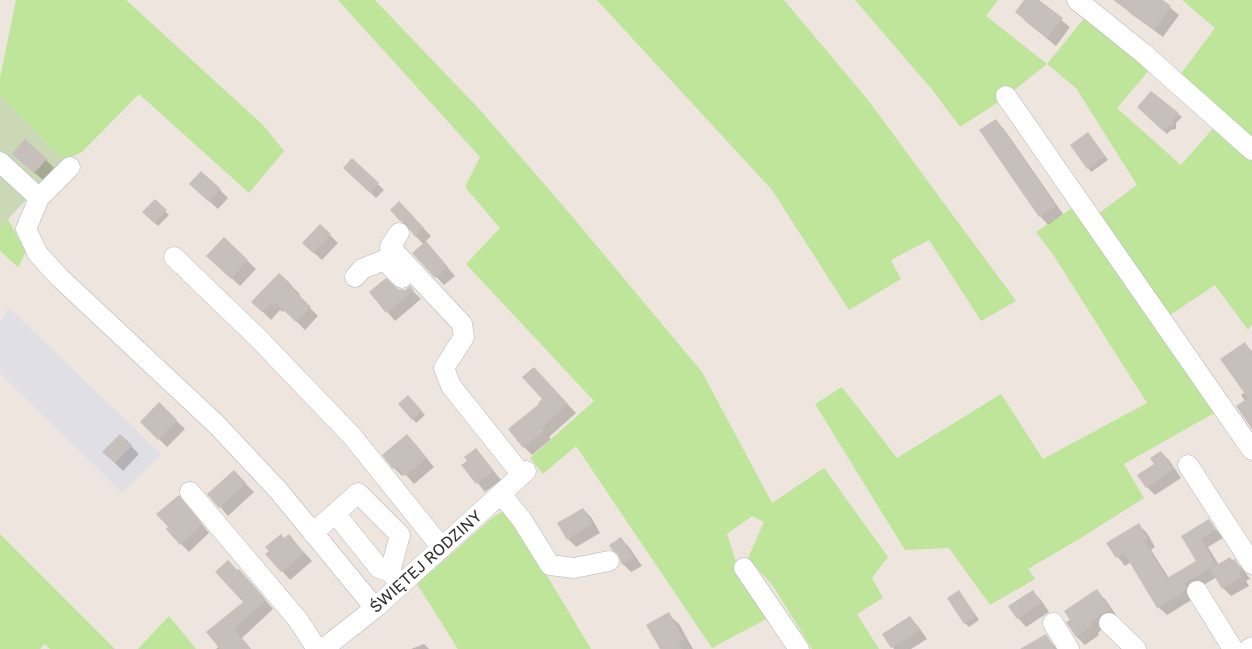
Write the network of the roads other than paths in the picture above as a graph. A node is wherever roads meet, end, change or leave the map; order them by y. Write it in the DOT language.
graph roads {
  1 [pos="1077,0"];
  2 [pos="1006,96"];
  3 [pos="1252,150"];
  4 [pos="0,162"];
  5 [pos="70,167"];
  6 [pos="39,198"];
  7 [pos="400,233"];
  8 [pos="174,257"];
  9 [pos="355,277"];
  10 [pos="459,345"];
  11 [pos="1252,450"];
  12 [pos="1188,465"];
  13 [pos="190,492"];
  14 [pos="501,494"];
  15 [pos="335,513"];
  16 [pos="313,532"];
  17 [pos="442,548"];
  18 [pos="608,561"];
  19 [pos="1252,564"];
  20 [pos="744,568"];
  21 [pos="396,578"];
  22 [pos="1197,591"];
  23 [pos="375,608"];
  24 [pos="1053,623"];
  25 [pos="1109,623"];
  26 [pos="1252,647"];
  27 [pos="317,649"];
  28 [pos="323,649"];
  29 [pos="799,649"];
  30 [pos="1069,649"];
  31 [pos="1136,649"];
  32 [pos="1233,649"];
  33 [pos="1248,649"];
  1 -- 3 [label="street"];
  2 -- 11 [label="street"];
  4 -- 6 [label="street"];
  5 -- 6 [label="street"];
  6 -- 16 [label="street"];
  7 -- 10 [label="street"];
  8 -- 17 [label="street"];
  9 -- 10 [label="street"];
  10 -- 14 [label="street, ŚWIĘTEJ RODZINY"];
  12 -- 19 [label="street"];
  13 -- 27 [label="street"];
  14 -- 17 [label="street, ŚWIĘTEJ RODZINY"];
  14 -- 18 [label="street"];
  15 -- 16 [label="street"];
  15 -- 21 [label="street"];
  15 -- 21 [label="street"];
  16 -- 23 [label="street"];
  17 -- 21 [label="street, ŚWIĘTEJ RODZINY"];
  20 -- 29 [label="street"];
  21 -- 23 [label="street, ŚWIĘTEJ RODZINY"];
  22 -- 32 [label="street"];
  23 -- 28 [label="street, ŚWIĘTEJ RODZINY"];
  24 -- 30 [label="street"];
  25 -- 31 [label="street"];
  26 -- 33 [label="street"];
}
